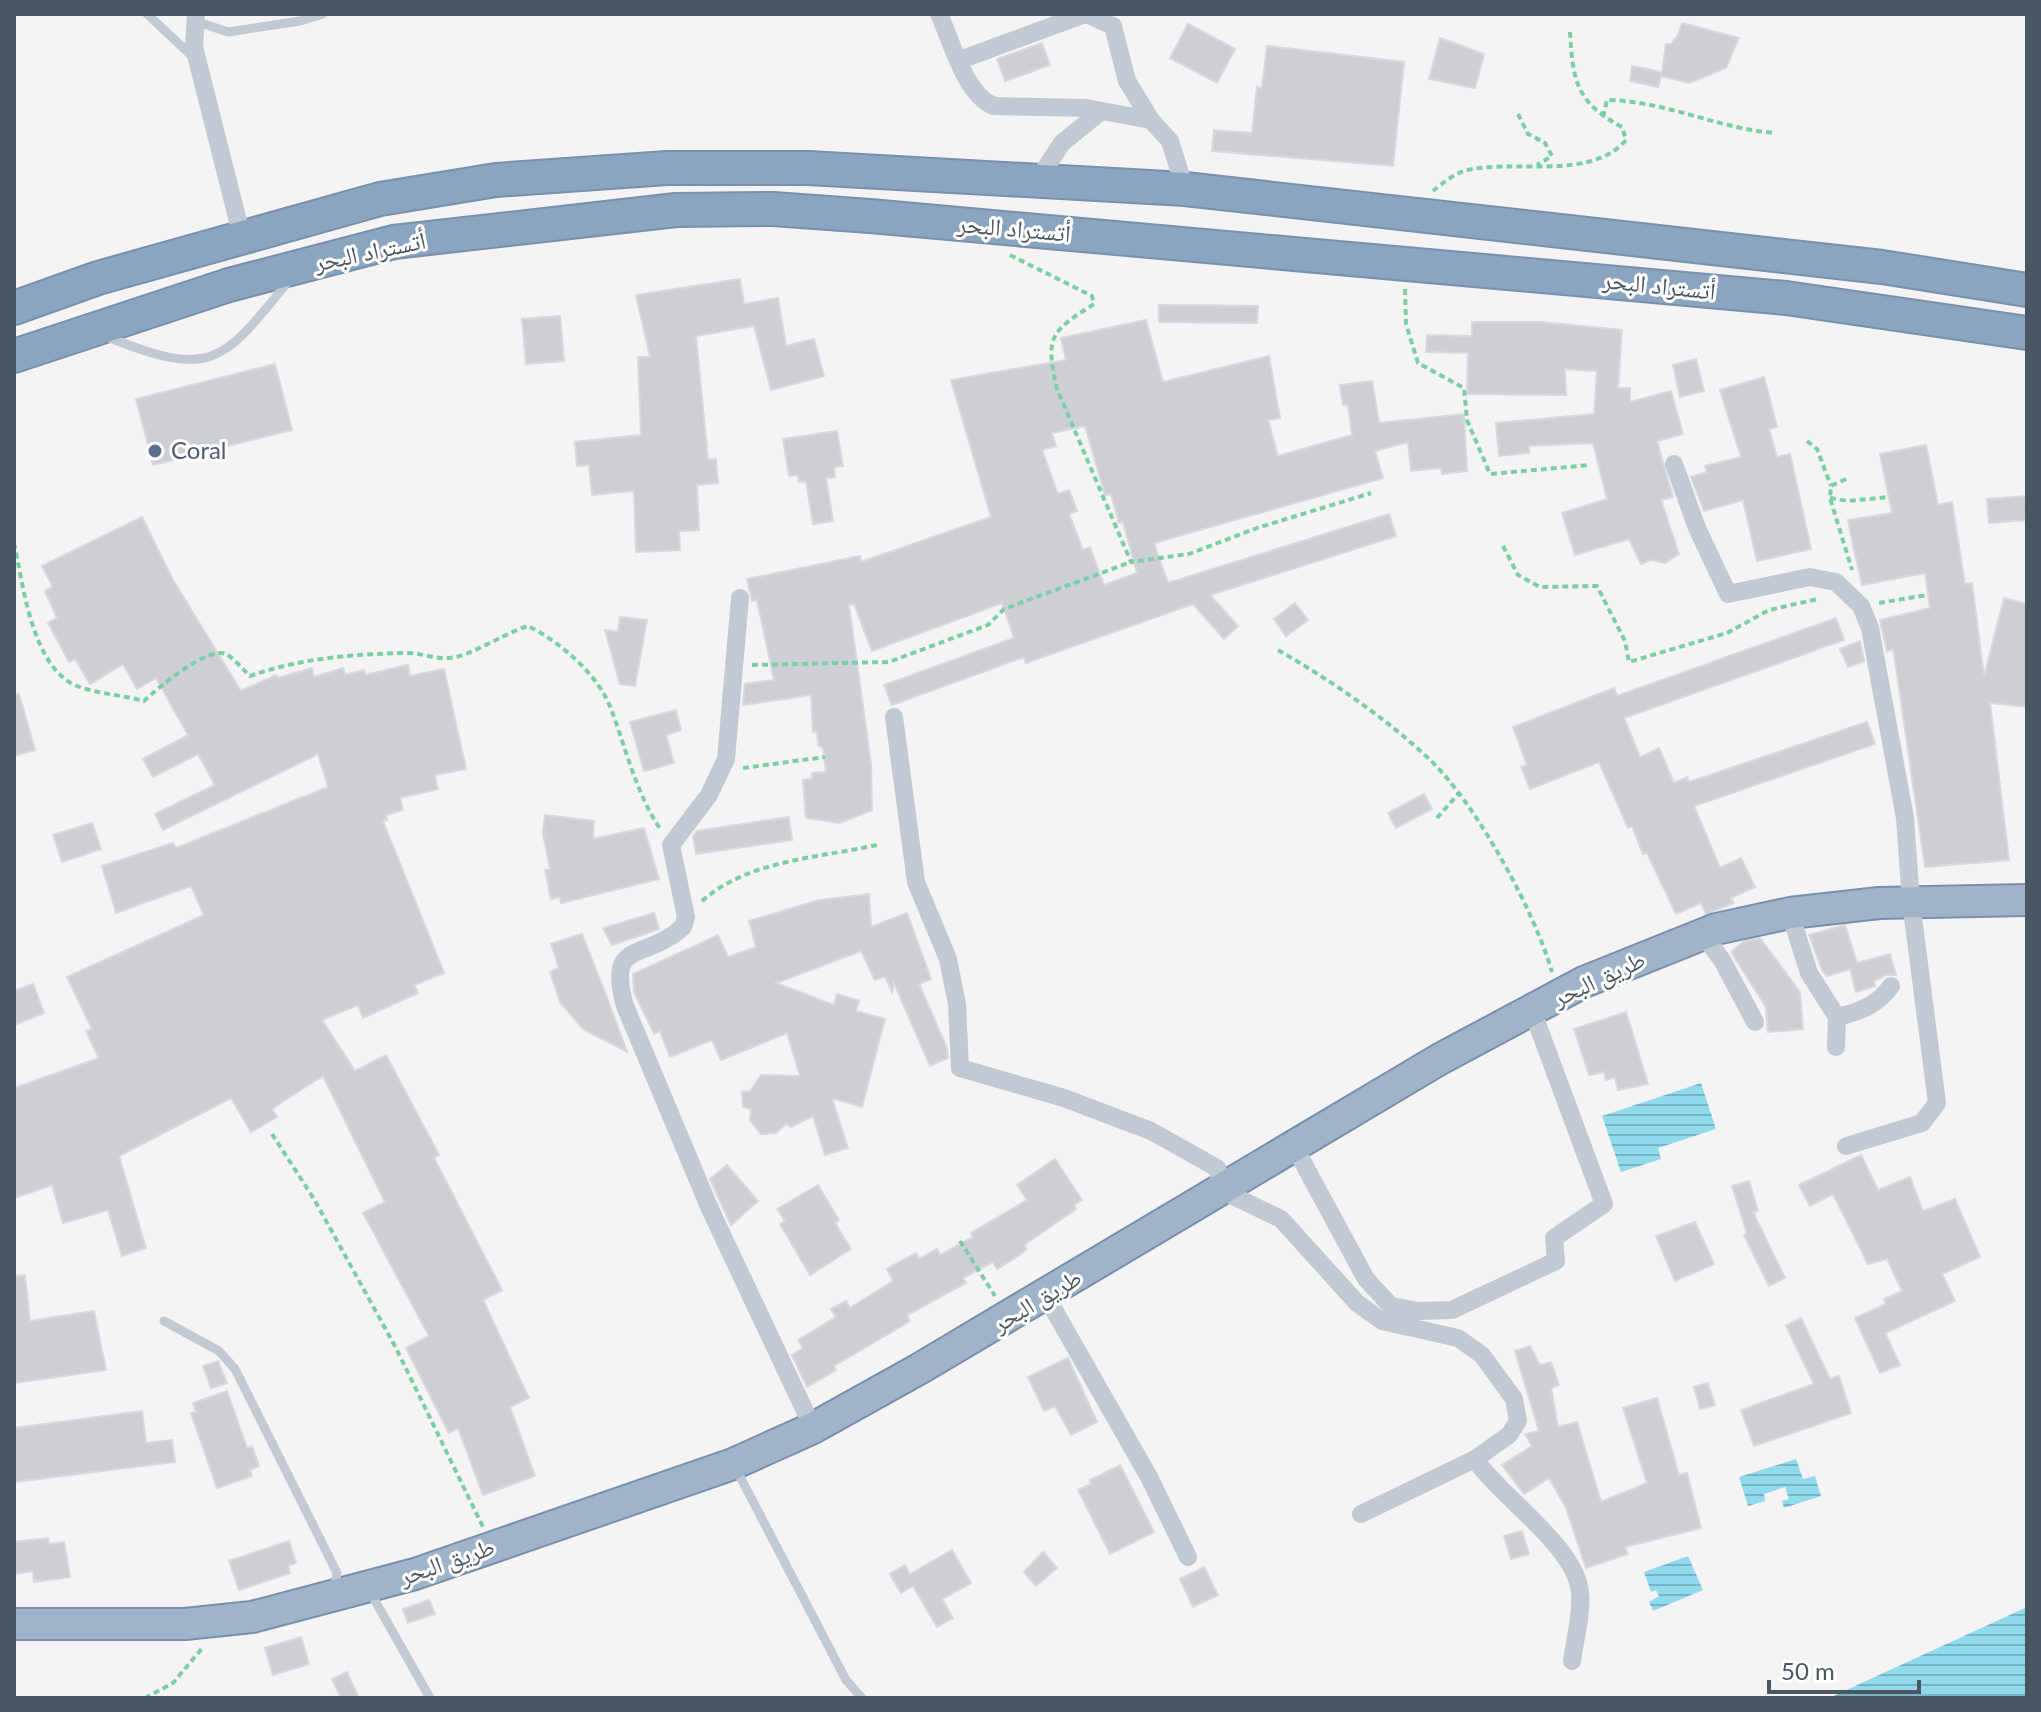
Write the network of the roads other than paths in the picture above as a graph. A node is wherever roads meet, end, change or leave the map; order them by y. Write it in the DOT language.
graph roads {
  1 [pos="147,14"];
  2 [pos="323,14"];
  3 [pos="939,14"];
  4 [pos="1086,14"];
  5 [pos="195,18"];
  6 [pos="960,60"];
  7 [pos="197,61"];
  8 [pos="1099,113"];
  9 [pos="1151,120"];
  10 [pos="1037,181"];
  11 [pos="1185,189"];
  12 [pos="242,237"];
  13 [pos="300,267"];
  14 [pos="98,278"];
  15 [pos="2027,290"];
  16 [pos="14,295"];
  17 [pos="14,308"];
  18 [pos="90,330"];
  19 [pos="2027,333"];
  20 [pos="14,356"];
  21 [pos="1674,464"];
  22 [pos="740,598"];
  23 [pos="894,717"];
  24 [pos="2027,900"];
  25 [pos="1911,902"];
  26 [pos="1790,913"];
  27 [pos="1703,935"];
  28 [pos="1891,986"];
  29 [pos="1532,1010"];
  30 [pos="1837,1017"];
  31 [pos="1755,1022"];
  32 [pos="1836,1047"];
  33 [pos="1294,1146"];
  34 [pos="1846,1146"];
  35 [pos="1223,1191"];
  36 [pos="1046,1296"];
  37 [pos="164,1321"];
  38 [pos="813,1428"];
  39 [pos="1475,1459"];
  40 [pos="733,1464"];
  41 [pos="1361,1514"];
  42 [pos="1188,1557"];
  43 [pos="367,1588"];
  44 [pos="332,1596"];
  45 [pos="14,1624"];
  46 [pos="1572,1661"];
  47 [pos="430,1698"];
  48 [pos="862,1698"];
  1 -- 7 [label="lane"];
  2 -- 5 [label="lane"];
  3 -- 6 [label="street"];
  4 -- 6 [label="street"];
  4 -- 9 [label="street"];
  5 -- 7 [label="street"];
  6 -- 8 [label="street"];
  7 -- 12 [label="street"];
  8 -- 9 [label="street"];
  8 -- 10 [label="street"];
  9 -- 11 [label="street"];
  10 -- 11 [label="highway, أتستراد البحر"];
  10 -- 12 [label="highway, أتستراد البحر"];
  11 -- 15 [label="highway, أتستراد البحر"];
  12 -- 14 [label="highway, أتستراد البحر"];
  13 -- 18 [label="highway, أتستراد البحر"];
  13 -- 18 [label="lane"];
  13 -- 19 [label="highway, أتستراد البحر"];
  14 -- 16 [label="highway"];
  14 -- 17 [label="highway, أتستراد البحر"];
  18 -- 20 [label="highway, أتستراد البحر"];
  21 -- 25 [label="street"];
  22 -- 38 [label="street"];
  23 -- 35 [label="street"];
  24 -- 25 [label="highway, طريق البحر"];
  25 -- 26 [label="highway, طريق البحر"];
  25 -- 34 [label="street"];
  26 -- 27 [label="highway, طريق البحر"];
  26 -- 30 [label="street"];
  27 -- 29 [label="highway, طريق البحر"];
  27 -- 31 [label="street"];
  28 -- 30 [label="street"];
  29 -- 33 [label="highway, طريق البحر"];
  29 -- 33 [label="street"];
  30 -- 32 [label="street"];
  33 -- 35 [label="highway, طريق البحر"];
  35 -- 36 [label="highway, طريق البحر"];
  35 -- 39 [label="street"];
  36 -- 38 [label="highway, طريق البحر"];
  36 -- 42 [label="street"];
  37 -- 44 [label="lane"];
  38 -- 40 [label="highway, طريق البحر"];
  39 -- 41 [label="street"];
  39 -- 46 [label="street"];
  40 -- 43 [label="highway, طريق البحر"];
  40 -- 48 [label="lane"];
  43 -- 44 [label="highway, طريق البحر"];
  43 -- 47 [label="lane"];
  44 -- 45 [label="highway, طريق البحر"];
}
